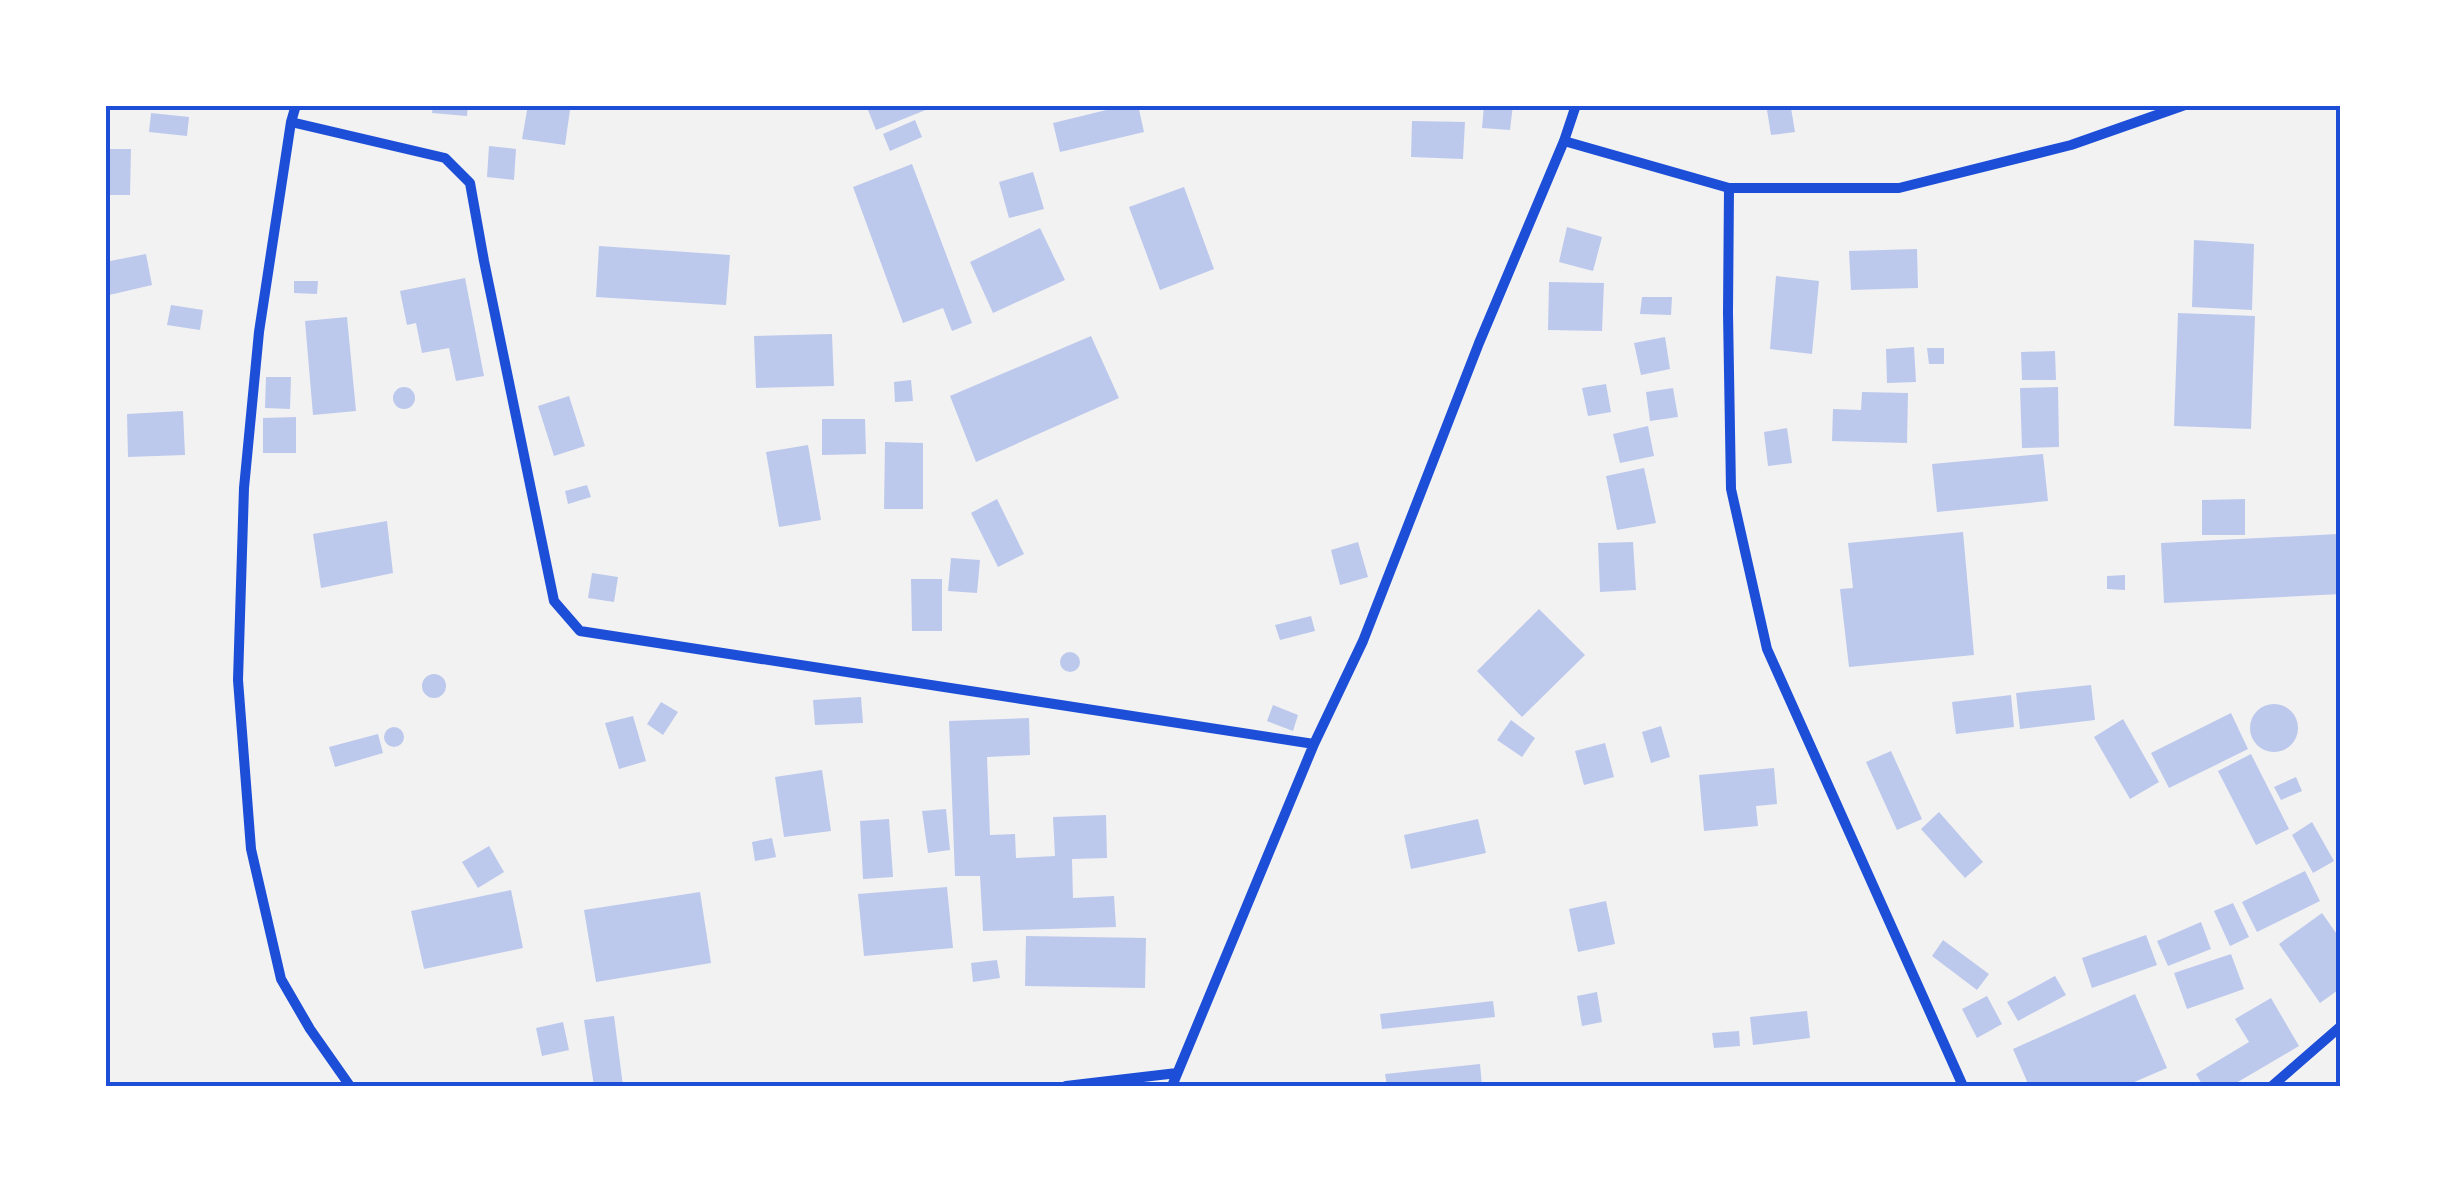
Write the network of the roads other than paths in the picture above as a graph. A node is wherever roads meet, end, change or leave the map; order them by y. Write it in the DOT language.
graph roads {
  1 [pos="296,105"];
  2 [pos="1576,105"];
  3 [pos="2185,105"];
  4 [pos="292,122"];
  5 [pos="1564,141"];
  6 [pos="1730,188"];
  7 [pos="1314,744"];
  8 [pos="2341,1026"];
  9 [pos="1177,1073"];
  10 [pos="350,1086"];
  11 [pos="1066,1086"];
  12 [pos="1172,1086"];
  13 [pos="1963,1086"];
  14 [pos="2272,1086"];
  1 -- 4 [label="street"];
  2 -- 5 [label="street"];
  3 -- 6 [label="street"];
  4 -- 7 [label="street"];
  4 -- 10 [label="street"];
  5 -- 6 [label="street"];
  5 -- 7 [label="street"];
  6 -- 13 [label="street"];
  7 -- 9 [label="street"];
  8 -- 14 [label="street"];
  9 -- 11 [label="street"];
  9 -- 12 [label="street"];
}
